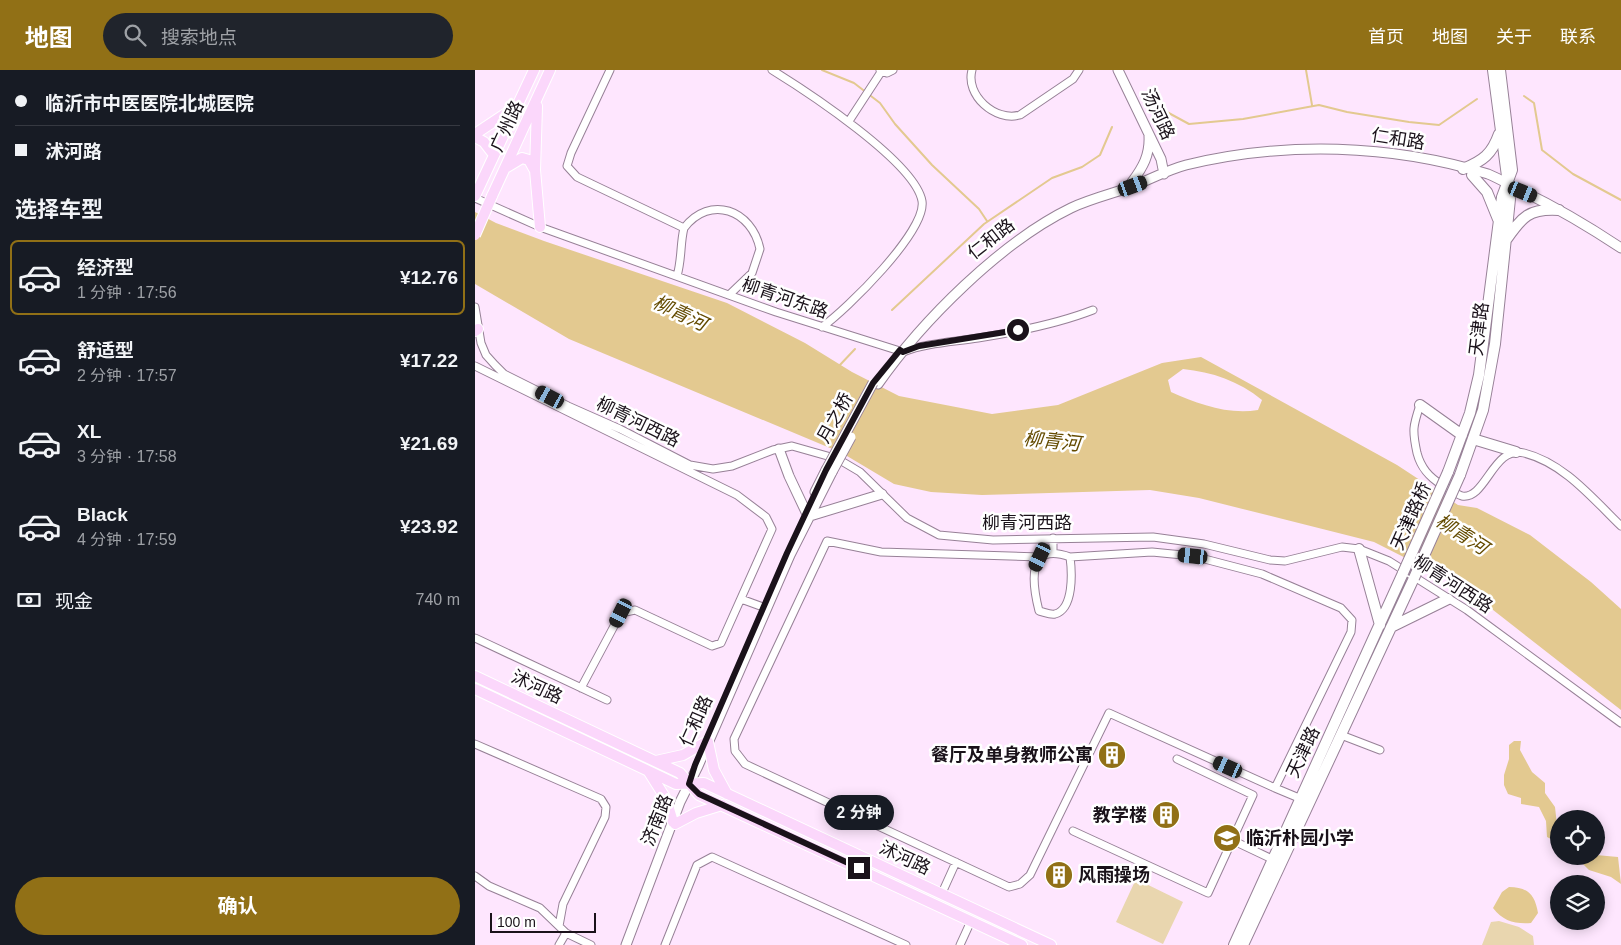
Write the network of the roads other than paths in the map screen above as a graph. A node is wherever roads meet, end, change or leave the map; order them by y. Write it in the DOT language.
graph roads {
  1 [pos="534,70"];
  2 [pos="550,70"];
  3 [pos="610,70"];
  4 [pos="772,70"];
  5 [pos="893,70"];
  6 [pos="972,70"];
  7 [pos="1079,70"];
  8 [pos="1118,70"];
  9 [pos="1493,70"];
  10 [pos="1500,70"];
  11 [pos="880,71"];
  12 [pos="538,98"];
  13 [pos="517,105"];
  14 [pos="849,121"];
  15 [pos="1500,130"];
  16 [pos="1149,134"];
  17 [pos="475,136"];
  18 [pos="494,155"];
  19 [pos="1463,169"];
  20 [pos="504,170"];
  21 [pos="535,170"];
  22 [pos="1164,174"];
  23 [pos="1472,175"];
  24 [pos="1133,182"];
  25 [pos="1507,184"];
  26 [pos="476,195"];
  27 [pos="1559,210"];
  28 [pos="1499,222"];
  29 [pos="540,227"];
  30 [pos="684,228"];
  31 [pos="475,235"];
  32 [pos="1505,241"];
  33 [pos="1621,244"];
  34 [pos="1621,248"];
  35 [pos="677,276"];
  36 [pos="729,295"];
  37 [pos="475,307"];
  38 [pos="1093,310"];
  39 [pos="822,327"];
  40 [pos="477,330"];
  41 [pos="901,351"];
  42 [pos="475,366"];
  43 [pos="876,383"];
  44 [pos="1420,405"];
  45 [pos="1462,435"];
  46 [pos="1473,439"];
  47 [pos="779,449"];
  48 [pos="1516,452"];
  49 [pos="829,471"];
  50 [pos="1448,472"];
  51 [pos="1460,475"];
  52 [pos="882,494"];
  53 [pos="808,514"];
  54 [pos="1621,526"];
  55 [pos="1053,538"];
  56 [pos="1359,548"];
  57 [pos="1053,553"];
  58 [pos="1040,557"];
  59 [pos="1070,557"];
  60 [pos="1403,573"];
  61 [pos="1414,578"];
  62 [pos="741,599"];
  63 [pos="1448,599"];
  64 [pos="763,607"];
  65 [pos="1380,625"];
  66 [pos="1391,627"];
  67 [pos="475,638"];
  68 [pos="475,676"];
  69 [pos="581,688"];
  70 [pos="475,689"];
  71 [pos="607,700"];
  72 [pos="1621,723"];
  73 [pos="1341,735"];
  74 [pos="706,743"];
  75 [pos="475,744"];
  76 [pos="1380,750"];
  77 [pos="1177,759"];
  78 [pos="656,761"];
  79 [pos="648,771"];
  80 [pos="689,784"];
  81 [pos="1275,788"];
  82 [pos="727,794"];
  83 [pos="1299,798"];
  84 [pos="723,806"];
  85 [pos="674,823"];
  86 [pos="1073,831"];
  87 [pos="1234,841"];
  88 [pos="1272,859"];
  89 [pos="956,862"];
  90 [pos="475,876"];
  91 [pos="942,893"];
  92 [pos="971,921"];
  93 [pos="559,926"];
  94 [pos="566,933"];
  95 [pos="559,945"];
  96 [pos="591,945"];
  97 [pos="628,945"];
  98 [pos="665,945"];
  99 [pos="906,945"];
  100 [pos="960,945"];
  101 [pos="1022,945"];
  102 [pos="1051,945"];
  103 [pos="1234,945"];
  104 [pos="1243,945"];
  1 -- 13 [label="main road, 广州路"];
  2 -- 12 [label="main road, 广州路"];
  3 -- 30 [label="street"];
  4 -- 14 [label="street"];
  5 -- 11 [label="street"];
  6 -- 7 [label="street"];
  8 -- 16 [label="street, 汤河路"];
  9 -- 15 [label="main road, 天津路"];
  10 -- 25 [label="main road, 天津路"];
  11 -- 14 [label="street"];
  12 -- 20 [label="main road, 广州路"];
  12 -- 21 [label="main road"];
  13 -- 17 [label="main road"];
  13 -- 18 [label="main road, 广州路"];
  14 -- 39 [label="street"];
  15 -- 19 [label="main road"];
  15 -- 25 [label="main road, 天津路"];
  16 -- 22 [label="street, 汤河路"];
  16 -- 24 [label="street"];
  17 -- 18 [label="main road"];
  18 -- 26 [label="main road, 广州路"];
  19 -- 22 [label="street, 仁和路"];
  19 -- 25 [label="street, 仁和路"];
  20 -- 21 [label="main road"];
  20 -- 31 [label="main road, 广州路, bridge"];
  21 -- 29 [label="main road"];
  22 -- 23 [label="street, 仁和路"];
  22 -- 24 [label="street, 仁和路"];
  22 -- 41 [label="street, 仁和路"];
  23 -- 25 [label="street, 仁和路"];
  23 -- 28 [label="main road"];
  24 -- 41 [label="street, 仁和路"];
  25 -- 27 [label="street, 仁和路"];
  25 -- 28 [label="main road, 天津路"];
  25 -- 32 [label="main road, 天津路"];
  25 -- 33 [label="street, 仁和路"];
  26 -- 29 [label="street, 柳青河东路"];
  27 -- 32 [label="main road"];
  27 -- 34 [label="street, 仁和路"];
  28 -- 45 [label="main road, 天津路"];
  29 -- 35 [label="street, 柳青河东路"];
  30 -- 35 [label="street"];
  30 -- 36 [label="street"];
  32 -- 46 [label="main road, 天津路"];
  35 -- 36 [label="street, 柳青河东路"];
  36 -- 39 [label="street, 柳青河东路"];
  37 -- 40 [label="street, 柳青河西路"];
  38 -- 41 [label="street"];
  39 -- 41 [label="street, 柳青河东路"];
  40 -- 47 [label="street, 柳青河西路"];
  41 -- 43 [label="street, 仁和路"];
  42 -- 62 [label="street"];
  43 -- 49 [label="street, 月之桥, bridge"];
  44 -- 45 [label="main road"];
  44 -- 48 [label="street"];
  45 -- 50 [label="main road, 天津路"];
  46 -- 48 [label="main road"];
  46 -- 51 [label="main road, 天津路"];
  47 -- 52 [label="street, 柳青河西路"];
  47 -- 53 [label="street"];
  48 -- 54 [label="street"];
  49 -- 53 [label="street, 仁和路"];
  50 -- 60 [label="main road, 天津路桥, bridge"];
  51 -- 61 [label="main road, 天津路桥, bridge"];
  52 -- 53 [label="street"];
  52 -- 55 [label="street, 柳青河西路"];
  53 -- 64 [label="street, 仁和路"];
  53 -- 74 [label="street, 仁和路"];
  55 -- 56 [label="street, 柳青河西路"];
  55 -- 57 [label="street"];
  56 -- 63 [label="street, 柳青河西路"];
  56 -- 65 [label="main road"];
  57 -- 58 [label="street"];
  57 -- 59 [label="street"];
  58 -- 59 [label="street"];
  58 -- 89 [label="street"];
  59 -- 81 [label="street"];
  60 -- 65 [label="main road, 天津路"];
  61 -- 66 [label="main road, 天津路"];
  62 -- 64 [label="street"];
  62 -- 69 [label="street"];
  63 -- 66 [label="main road"];
  63 -- 72 [label="street, 柳青河西路"];
  64 -- 74 [label="street, 仁和路"];
  65 -- 83 [label="main road, 天津路"];
  66 -- 73 [label="main road, 天津路"];
  67 -- 69 [label="street"];
  68 -- 78 [label="main road, 沭河路"];
  69 -- 71 [label="street"];
  70 -- 79 [label="main road, 沭河路"];
  73 -- 76 [label="street"];
  73 -- 104 [label="main road, 天津路"];
  74 -- 78 [label="main road"];
  74 -- 80 [label="street, 仁和路"];
  74 -- 82 [label="main road"];
  75 -- 93 [label="street"];
  77 -- 87 [label="street"];
  78 -- 80 [label="main road, 沭河路"];
  79 -- 80 [label="main road, 沭河路"];
  79 -- 85 [label="main road"];
  80 -- 82 [label="main road, 沭河路"];
  80 -- 84 [label="main road, 沭河路"];
  80 -- 85 [label="street, 济南路"];
  81 -- 83 [label="street"];
  81 -- 89 [label="street"];
  82 -- 91 [label="main road, 沭河路"];
  83 -- 88 [label="main road, 天津路"];
  84 -- 85 [label="main road"];
  84 -- 92 [label="main road, 沭河路"];
  85 -- 97 [label="street, 济南路"];
  86 -- 87 [label="street"];
  87 -- 88 [label="street"];
  88 -- 103 [label="main road, 天津路"];
  89 -- 91 [label="street"];
  90 -- 93 [label="street"];
  91 -- 102 [label="main road, 沭河路"];
  92 -- 100 [label="street"];
  92 -- 101 [label="main road, 沭河路"];
  93 -- 94 [label="street"];
  94 -- 95 [label="street"];
  94 -- 96 [label="street"];
  98 -- 99 [label="street"];
}
